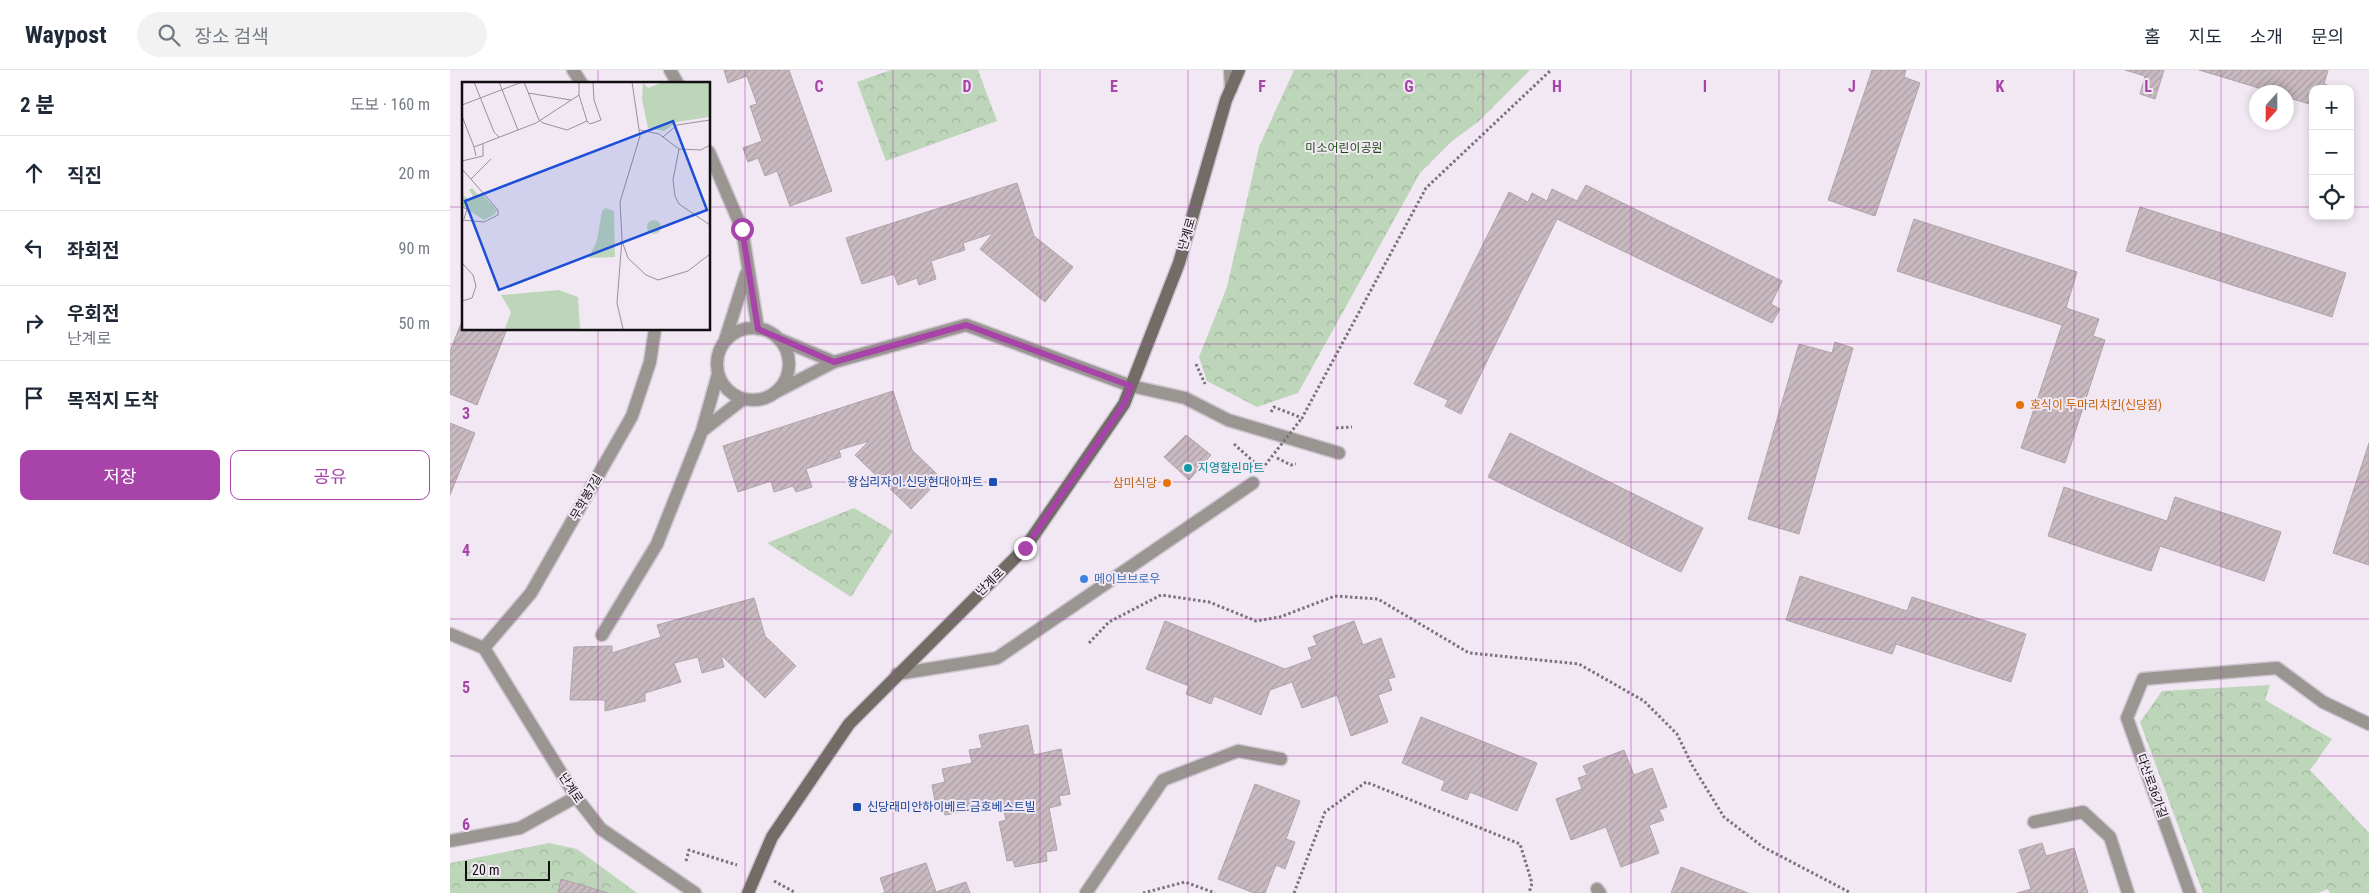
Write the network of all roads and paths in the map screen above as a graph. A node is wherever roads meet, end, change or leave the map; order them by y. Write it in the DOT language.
graph roads {
  1 [pos="572,70"];
  2 [pos="670,70"];
  3 [pos="1230,70"];
  4 [pos="1239,70"];
  5 [pos="1551,70"];
  6 [pos="581,82"];
  7 [pos="677,82"];
  8 [pos="1231,89"];
  9 [pos="710,154"];
  10 [pos="747,271"];
  11 [pos="758,329"];
  12 [pos="655,330"];
  13 [pos="779,339"];
  14 [pos="725,340"];
  15 [pos="834,362"];
  16 [pos="718,374"];
  17 [pos="1131,386"];
  18 [pos="776,392"];
  19 [pos="743,399"];
  20 [pos="1271,413"];
  21 [pos="1302,418"];
  22 [pos="702,431"];
  23 [pos="1228,440"];
  24 [pos="1339,453"];
  25 [pos="1253,483"];
  26 [pos="450,634"];
  27 [pos="602,635"];
  28 [pos="1089,643"];
  29 [pos="484,648"];
  30 [pos="897,674"];
  31 [pos="2369,724"];
  32 [pos="1281,759"];
  33 [pos="576,797"];
  34 [pos="2034,822"];
  35 [pos="450,841"];
  36 [pos="757,872"];
  37 [pos="680,882"];
  38 [pos="695,893"];
  39 [pos="748,893"];
  40 [pos="796,893"];
  41 [pos="1086,893"];
  42 [pos="1143,893"];
  43 [pos="1214,893"];
  44 [pos="1294,893"];
  45 [pos="1528,893"];
  46 [pos="1851,893"];
  47 [pos="2128,893"];
  48 [pos="2190,893"];
  1 -- 6 [label="street"];
  2 -- 7 [label="street"];
  3 -- 8 [label="street"];
  4 -- 8 [label="main road, 난계로"];
  5 -- 21 [label="path"];
  8 -- 17 [label="main road, 난계로"];
  9 -- 10 [label="street"];
  10 -- 11 [label="street"];
  10 -- 14 [label="street"];
  11 -- 13 [label="street"];
  11 -- 14 [label="street"];
  12 -- 29 [label="street, 무학봉7길"];
  13 -- 15 [label="street"];
  13 -- 18 [label="street"];
  14 -- 16 [label="street"];
  15 -- 17 [label="street"];
  15 -- 18 [label="street"];
  16 -- 19 [label="street"];
  16 -- 22 [label="street"];
  17 -- 24 [label="street"];
  17 -- 30 [label="main road, 난계로"];
  18 -- 19 [label="street"];
  19 -- 22 [label="street"];
  20 -- 21 [label="path"];
  21 -- 23 [label="path, bridge"];
  22 -- 27 [label="street"];
  25 -- 30 [label="street"];
  26 -- 29 [label="street"];
  28 -- 46 [label="path"];
  29 -- 33 [label="street, 난계로"];
  30 -- 36 [label="main road, 난계로"];
  31 -- 48 [label="street, 다산로36가길"];
  32 -- 41 [label="street"];
  33 -- 35 [label="street"];
  33 -- 37 [label="street, 난계로"];
  34 -- 47 [label="street"];
  36 -- 37 [label="path"];
  36 -- 39 [label="main road, 난계로"];
  36 -- 40 [label="path"];
  37 -- 38 [label="street, 난계로"];
  42 -- 43 [label="path"];
  44 -- 45 [label="path"];
}
